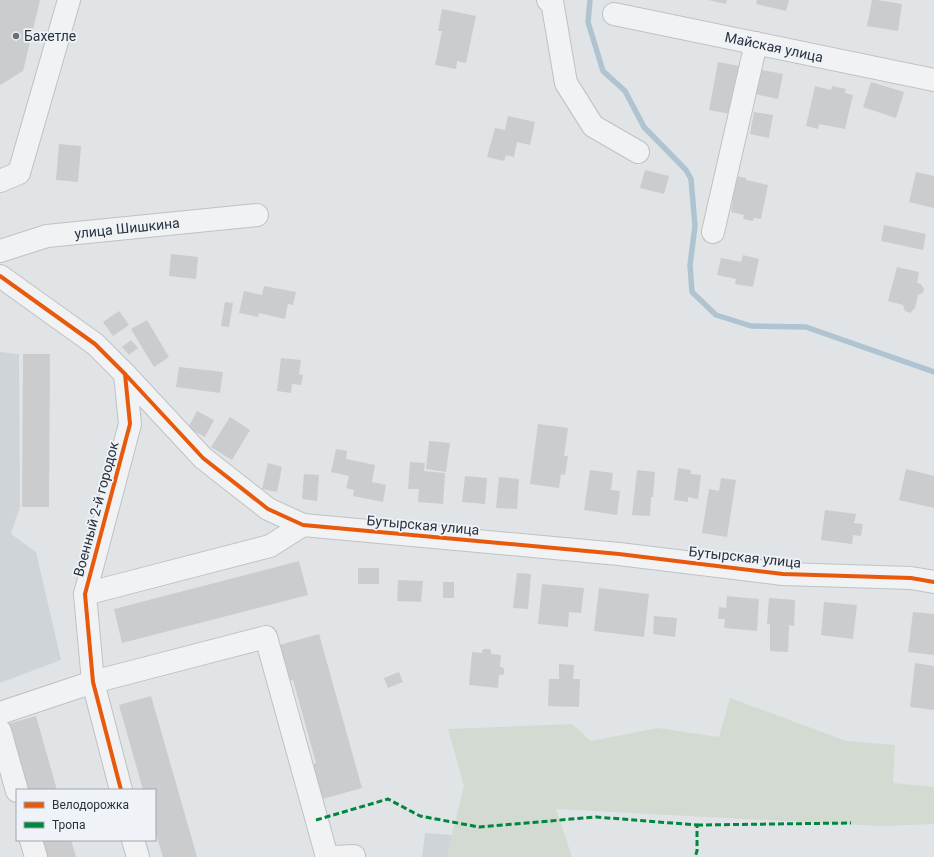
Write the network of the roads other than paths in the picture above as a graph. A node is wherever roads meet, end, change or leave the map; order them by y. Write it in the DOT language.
graph roads {
  1 [pos="69,0"];
  2 [pos="550,0"];
  3 [pos="614,14"];
  4 [pos="756,43"];
  5 [pos="934,80"];
  6 [pos="638,152"];
  7 [pos="0,181"];
  8 [pos="257,215"];
  9 [pos="713,232"];
  10 [pos="0,251"];
  11 [pos="0,276"];
  12 [pos="125,374"];
  13 [pos="303,525"];
  14 [pos="934,582"];
  15 [pos="85,594"];
  16 [pos="93,682"];
  17 [pos="0,712"];
  18 [pos="0,731"];
  19 [pos="16,789"];
  20 [pos="121,789"];
  21 [pos="31,841"];
  22 [pos="134,841"];
  23 [pos="36,857"];
  24 [pos="138,857"];
  25 [pos="327,857"];
  26 [pos="334,857"];
  27 [pos="354,857"];
  1 -- 7 [label="street"];
  2 -- 6 [label="street"];
  3 -- 4 [label="street, Майская улица"];
  4 -- 5 [label="street, Майская улица"];
  4 -- 9 [label="street"];
  8 -- 10 [label="street, улица Шишкина"];
  11 -- 12 [label="street, Бутырская улица"];
  12 -- 13 [label="street, Бутырская улица"];
  12 -- 15 [label="street, Военный 2-й городок"];
  13 -- 14 [label="street, Бутырская улица"];
  13 -- 15 [label="street"];
  15 -- 16 [label="street, Военный 2-й городок"];
  16 -- 17 [label="street"];
  16 -- 20 [label="street, Военный 2-й городок"];
  16 -- 25 [label="street"];
  18 -- 19 [label="street"];
  21 -- 23 [label="street"];
  22 -- 24 [label="street"];
  26 -- 27 [label="street"];
}
